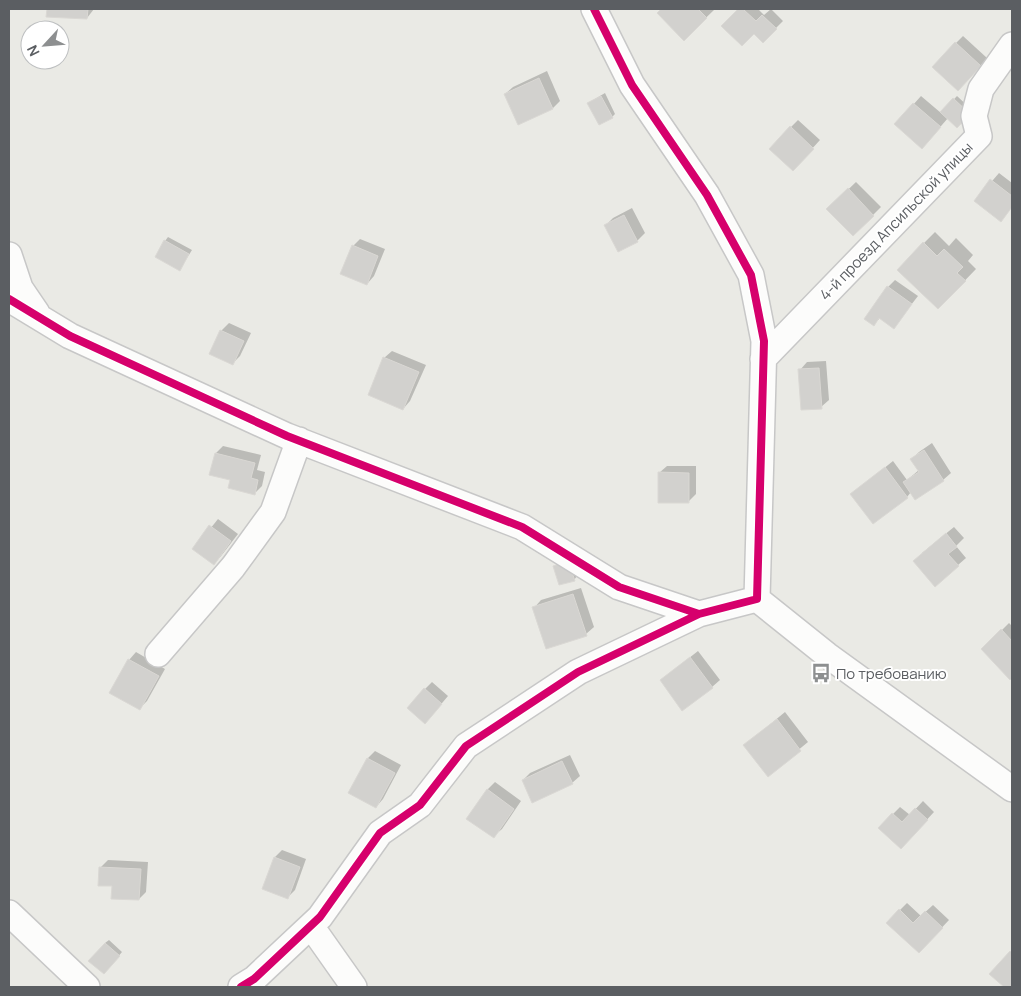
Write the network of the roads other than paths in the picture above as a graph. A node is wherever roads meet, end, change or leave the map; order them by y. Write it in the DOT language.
graph roads {
  1 [pos="594,9"];
  2 [pos="1012,45"];
  3 [pos="9,255"];
  4 [pos="9,299"];
  5 [pos="41,319"];
  6 [pos="763,359"];
  7 [pos="299,440"];
  8 [pos="757,599"];
  9 [pos="699,614"];
  10 [pos="158,654"];
  11 [pos="1012,789"];
  12 [pos="9,913"];
  13 [pos="311,926"];
  14 [pos="87,987"];
  15 [pos="241,987"];
  16 [pos="354,987"];
  1 -- 6 [label="street"];
  2 -- 6 [label="street, 4-й проезд Апсильской улицы"];
  3 -- 5 [label="street"];
  4 -- 5 [label="street"];
  5 -- 7 [label="street"];
  6 -- 8 [label="street"];
  7 -- 9 [label="street"];
  7 -- 10 [label="street"];
  8 -- 9 [label="street"];
  8 -- 11 [label="street"];
  9 -- 13 [label="street"];
  12 -- 14 [label="street"];
  13 -- 15 [label="street"];
  13 -- 16 [label="street"];
}
